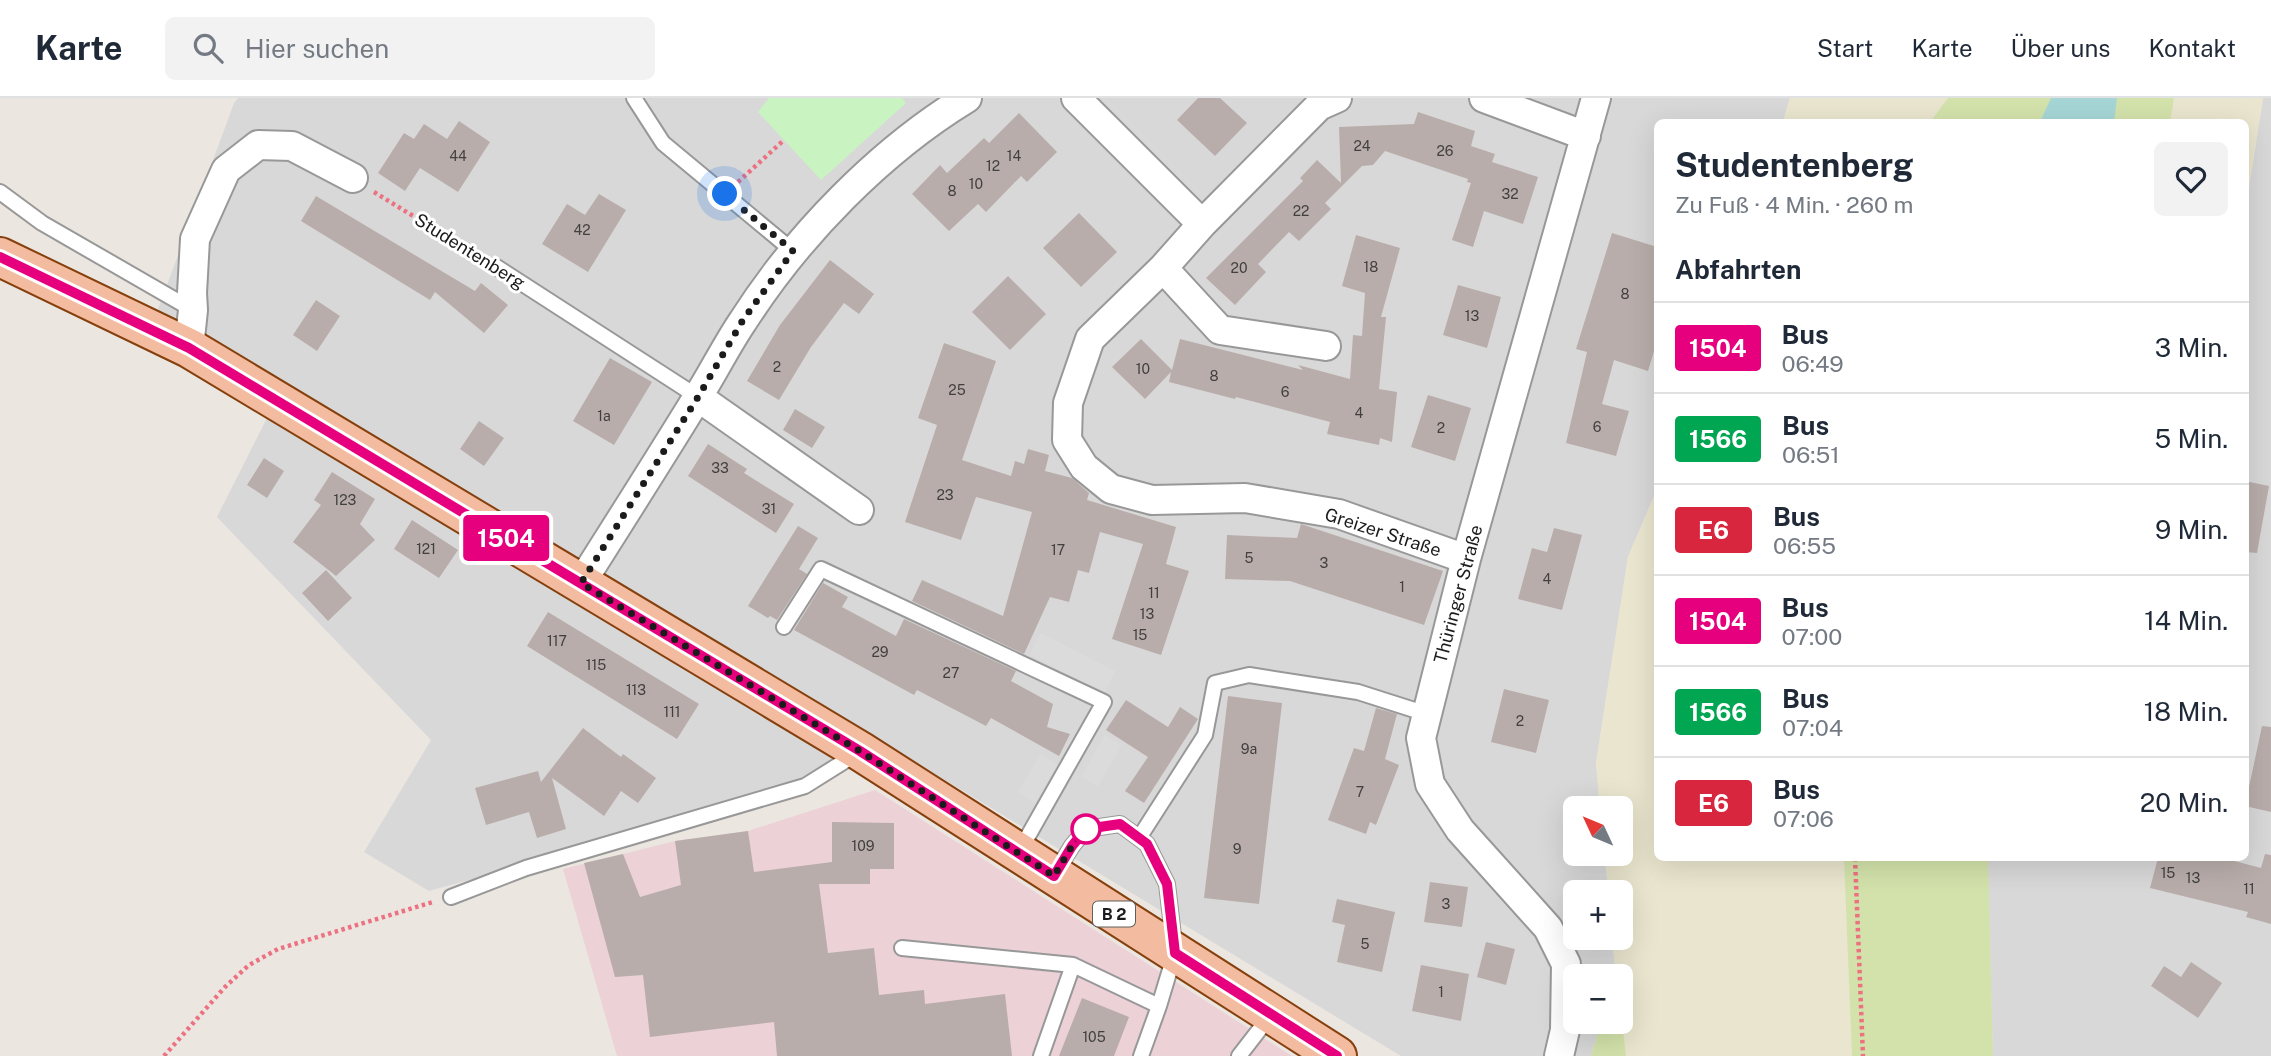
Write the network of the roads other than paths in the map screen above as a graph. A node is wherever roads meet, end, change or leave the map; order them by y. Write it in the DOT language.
graph roads {
  1 [pos="634,98"];
  2 [pos="967,98"];
  3 [pos="1076,98"];
  4 [pos="1337,98"];
  5 [pos="1484,98"];
  6 [pos="1596,98"];
  7 [pos="1586,136"];
  8 [pos="353,178"];
  9 [pos="0,192"];
  10 [pos="1202,224"];
  11 [pos="793,251"];
  12 [pos="0,257"];
  13 [pos="495,266"];
  14 [pos="1163,268"];
  15 [pos="193,310"];
  16 [pos="1326,345"];
  17 [pos="189,348"];
  18 [pos="698,397"];
  19 [pos="859,510"];
  20 [pos="1466,559"];
  21 [pos="581,583"];
  22 [pos="784,627"];
  23 [pos="1427,715"];
  24 [pos="860,751"];
  25 [pos="1139,838"];
  26 [pos="1018,853"];
  27 [pos="1054,876"];
  28 [pos="451,897"];
  29 [pos="902,948"];
  30 [pos="1175,953"];
  31 [pos="1073,965"];
  32 [pos="1159,1006"];
  33 [pos="1272,1014"];
  34 [pos="1041,1056"];
  35 [pos="1140,1056"];
  36 [pos="1239,1056"];
  37 [pos="1337,1056"];
  38 [pos="1559,1056"];
  1 -- 11 [label="lane"];
  2 -- 11 [label="street"];
  3 -- 10 [label="street"];
  4 -- 10 [label="street, Greizer Straße"];
  5 -- 7 [label="street"];
  6 -- 7 [label="street, Thüringer Straße"];
  7 -- 20 [label="street, Thüringer Straße"];
  8 -- 15 [label="street"];
  9 -- 15 [label="lane"];
  10 -- 14 [label="street, Greizer Straße"];
  11 -- 18 [label="street"];
  12 -- 17 [label="main road, B 2"];
  13 -- 18 [label="lane, Studentenberg"];
  14 -- 16 [label="street"];
  14 -- 20 [label="street, Greizer Straße"];
  15 -- 17 [label="street"];
  17 -- 21 [label="main road, B 2"];
  18 -- 19 [label="street, Studentenberg"];
  18 -- 21 [label="street"];
  20 -- 23 [label="street, Thüringer Straße"];
  21 -- 24 [label="main road, B 2"];
  22 -- 26 [label="lane"];
  23 -- 25 [label="lane"];
  23 -- 38 [label="street, Thüringer Straße"];
  24 -- 26 [label="main road, B 2"];
  24 -- 28 [label="lane"];
  25 -- 27 [label="lane"];
  25 -- 30 [label="lane"];
  26 -- 27 [label="main road, B 2"];
  27 -- 30 [label="main road, B 2"];
  29 -- 31 [label="lane"];
  30 -- 32 [label="lane"];
  30 -- 33 [label="main road, B 2"];
  31 -- 32 [label="lane"];
  31 -- 34 [label="lane"];
  32 -- 35 [label="lane"];
  33 -- 36 [label="lane"];
  33 -- 37 [label="main road, B 2"];
}
